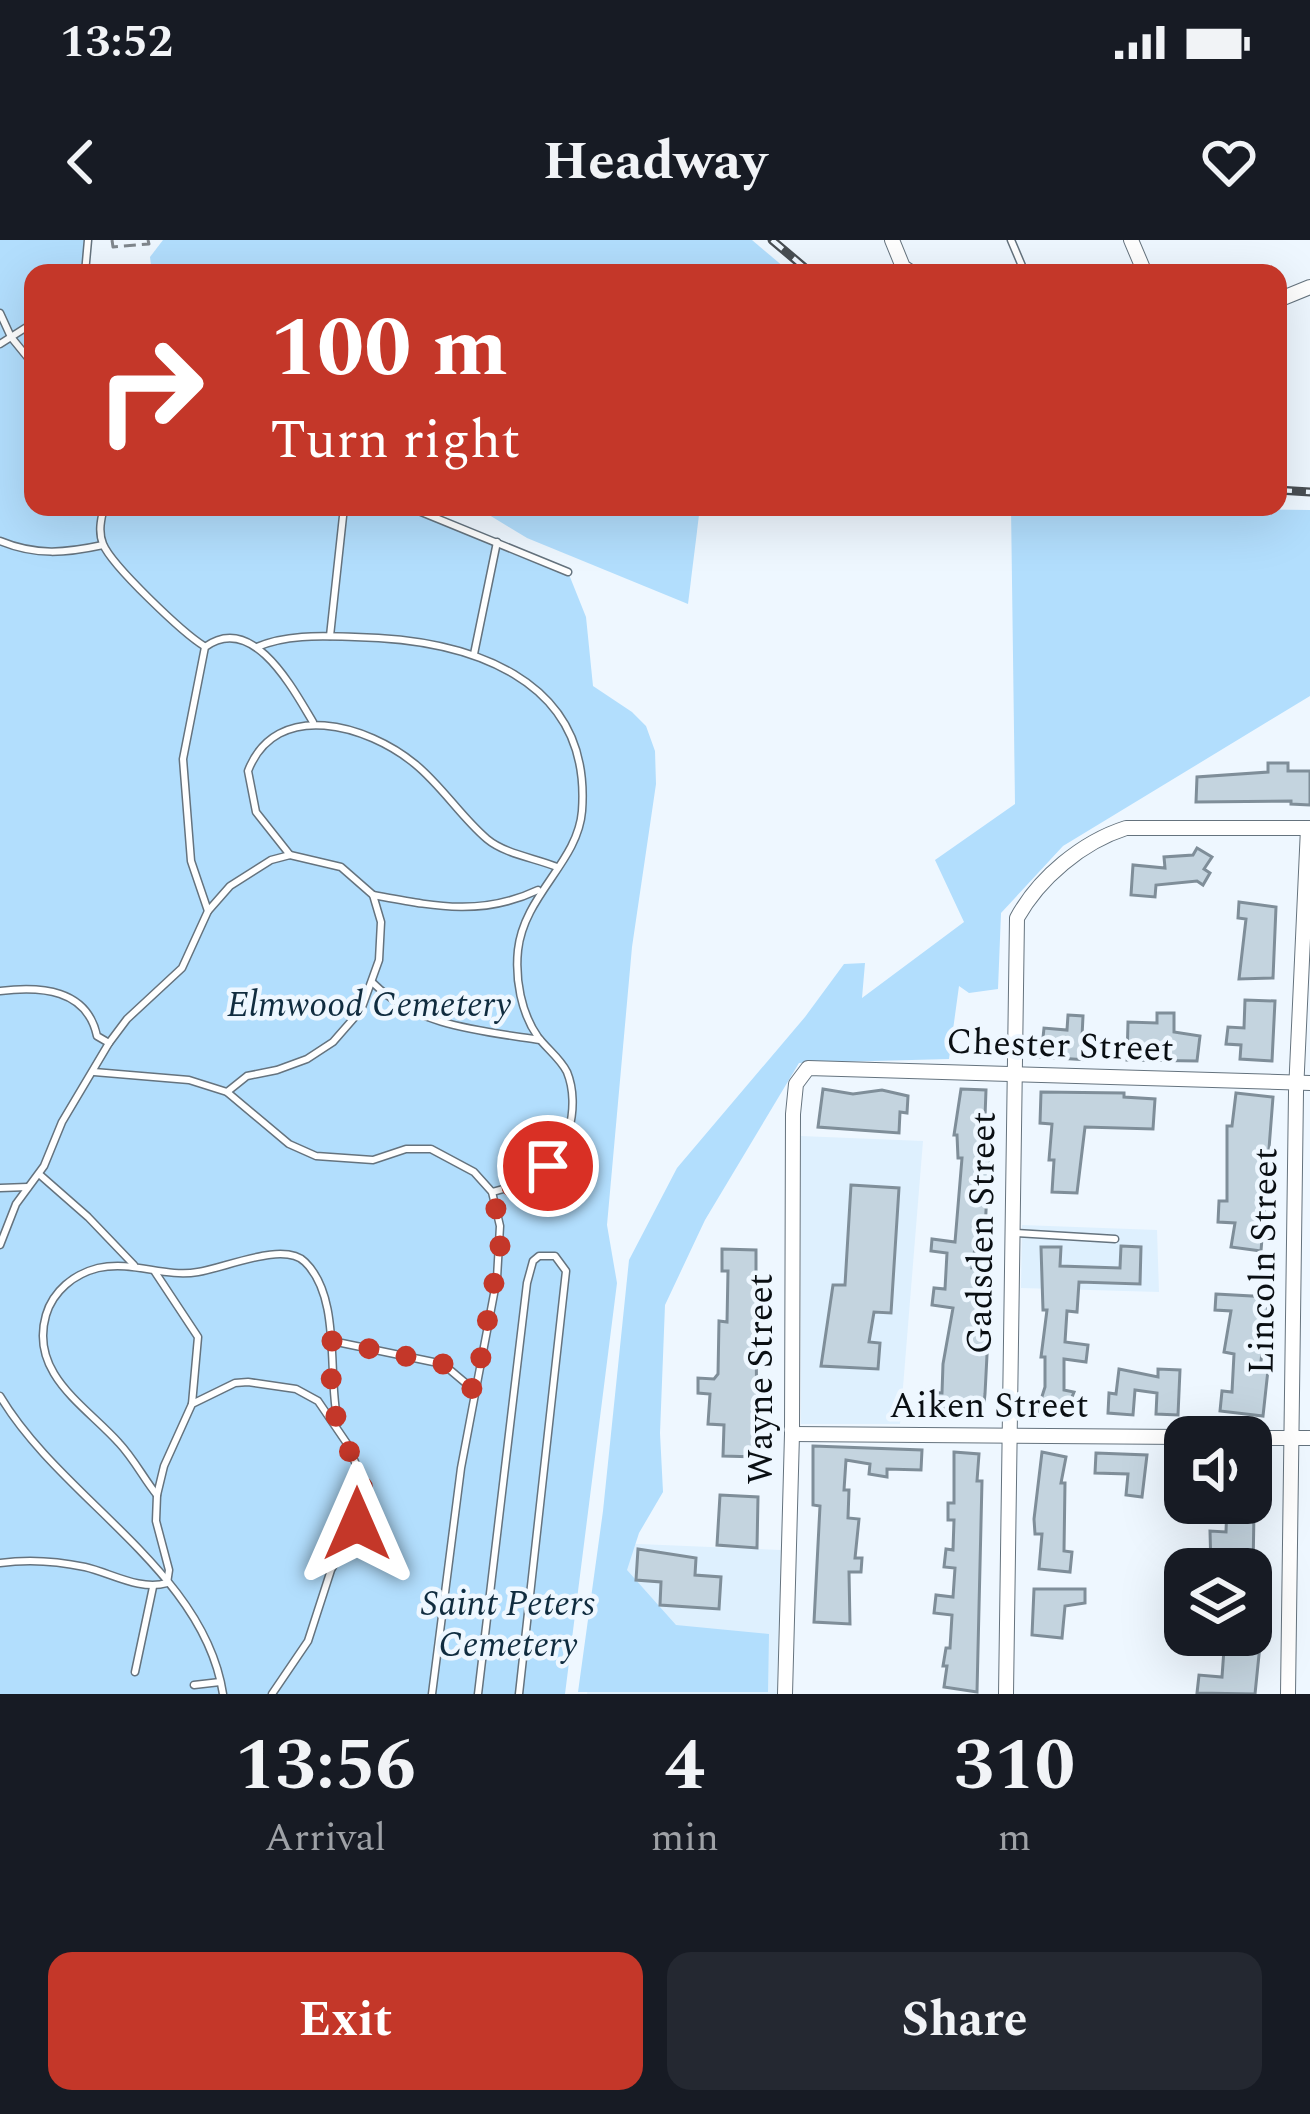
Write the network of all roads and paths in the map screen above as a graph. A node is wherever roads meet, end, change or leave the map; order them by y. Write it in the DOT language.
graph roads {
  1 [pos="112,240"];
  2 [pos="148,240"];
  3 [pos="0,313"];
  4 [pos="24,329"];
  5 [pos="11,337"];
  6 [pos="0,344"];
  7 [pos="24,353"];
  8 [pos="102,516"];
  9 [pos="343,516"];
  10 [pos="432,516"];
  11 [pos="0,541"];
  12 [pos="497,542"];
  13 [pos="104,545"];
  14 [pos="568,572"];
  15 [pos="330,636"];
  16 [pos="205,646"];
  17 [pos="256,647"];
  18 [pos="474,654"];
  19 [pos="313,722"];
  20 [pos="1309,828"];
  21 [pos="290,855"];
  22 [pos="557,867"];
  23 [pos="542,888"];
  24 [pos="373,895"];
  25 [pos="208,911"];
  26 [pos="373,982"];
  27 [pos="0,991"];
  28 [pos="540,1040"];
  29 [pos="109,1043"];
  30 [pos="808,1068"];
  31 [pos="94,1072"];
  32 [pos="1015,1074"];
  33 [pos="1303,1083"];
  34 [pos="227,1092"];
  35 [pos="39,1174"];
  36 [pos="28,1187"];
  37 [pos="0,1188"];
  38 [pos="492,1192"];
  39 [pos="1012,1232"];
  40 [pos="1115,1239"];
  41 [pos="0,1245"];
  42 [pos="134,1265"];
  43 [pos="155,1272"];
  44 [pos="332,1341"];
  45 [pos="475,1391"];
  46 [pos="0,1396"];
  47 [pos="192,1404"];
  48 [pos="339,1429"];
  49 [pos="793,1434"];
  50 [pos="1007,1436"];
  51 [pos="1164,1437"];
  52 [pos="1272,1438"];
  53 [pos="1292,1438"];
  54 [pos="1310,1438"];
  55 [pos="157,1495"];
  56 [pos="0,1563"];
  57 [pos="167,1583"];
  58 [pos="153,1587"];
  59 [pos="135,1672"];
  60 [pos="221,1682"];
  61 [pos="194,1685"];
  62 [pos="223,1694"];
  63 [pos="272,1694"];
  64 [pos="432,1694"];
  65 [pos="478,1694"];
  66 [pos="519,1694"];
  67 [pos="785,1694"];
  68 [pos="1006,1694"];
  69 [pos="1288,1694"];
  1 -- 2 [label="path"];
  3 -- 5 [label="lane"];
  4 -- 5 [label="lane"];
  5 -- 6 [label="lane"];
  5 -- 7 [label="lane"];
  8 -- 13 [label="lane"];
  9 -- 15 [label="lane"];
  10 -- 12 [label="lane"];
  11 -- 13 [label="lane"];
  12 -- 14 [label="lane"];
  12 -- 18 [label="lane"];
  13 -- 16 [label="lane"];
  15 -- 17 [label="lane"];
  15 -- 18 [label="lane"];
  16 -- 17 [label="lane"];
  16 -- 25 [label="lane"];
  17 -- 19 [label="lane"];
  18 -- 22 [label="lane"];
  19 -- 21 [label="lane"];
  19 -- 22 [label="lane"];
  20 -- 32 [label="street, Gadsden Street"];
  20 -- 33 [label="street, Lincoln Street"];
  21 -- 24 [label="lane"];
  21 -- 25 [label="lane"];
  22 -- 23 [label="lane"];
  23 -- 24 [label="lane"];
  23 -- 28 [label="lane"];
  24 -- 26 [label="lane"];
  25 -- 29 [label="lane"];
  26 -- 28 [label="lane"];
  26 -- 34 [label="lane"];
  27 -- 29 [label="lane"];
  28 -- 38 [label="lane"];
  29 -- 31 [label="lane"];
  30 -- 32 [label="street, Chester Street"];
  30 -- 49 [label="street, Wayne Street"];
  31 -- 34 [label="lane"];
  31 -- 35 [label="lane"];
  32 -- 33 [label="street, Chester Street"];
  32 -- 39 [label="street, Gadsden Street"];
  33 -- 53 [label="street, Lincoln Street"];
  34 -- 38 [label="lane"];
  35 -- 36 [label="lane"];
  35 -- 42 [label="lane"];
  36 -- 37 [label="lane"];
  36 -- 41 [label="lane"];
  38 -- 45 [label="lane"];
  39 -- 40 [label="lane"];
  39 -- 50 [label="street, Gadsden Street"];
  42 -- 43 [label="lane"];
  42 -- 55 [label="lane"];
  43 -- 44 [label="lane"];
  43 -- 47 [label="lane"];
  44 -- 45 [label="lane"];
  44 -- 48 [label="lane"];
  45 -- 64 [label="lane"];
  46 -- 57 [label="lane"];
  47 -- 48 [label="lane"];
  47 -- 55 [label="lane"];
  48 -- 63 [label="lane"];
  49 -- 50 [label="street, Aiken Street"];
  49 -- 67 [label="street, Wayne Street"];
  50 -- 51 [label="street, Aiken Street"];
  50 -- 68 [label="street, Gadsden Street"];
  52 -- 53 [label="street"];
  53 -- 54 [label="street"];
  53 -- 69 [label="street, Lincoln Street"];
  55 -- 57 [label="lane"];
  56 -- 58 [label="lane"];
  57 -- 58 [label="lane"];
  57 -- 60 [label="lane"];
  58 -- 59 [label="lane"];
  60 -- 61 [label="lane"];
  60 -- 62 [label="lane"];
  65 -- 66 [label="lane"];
}
